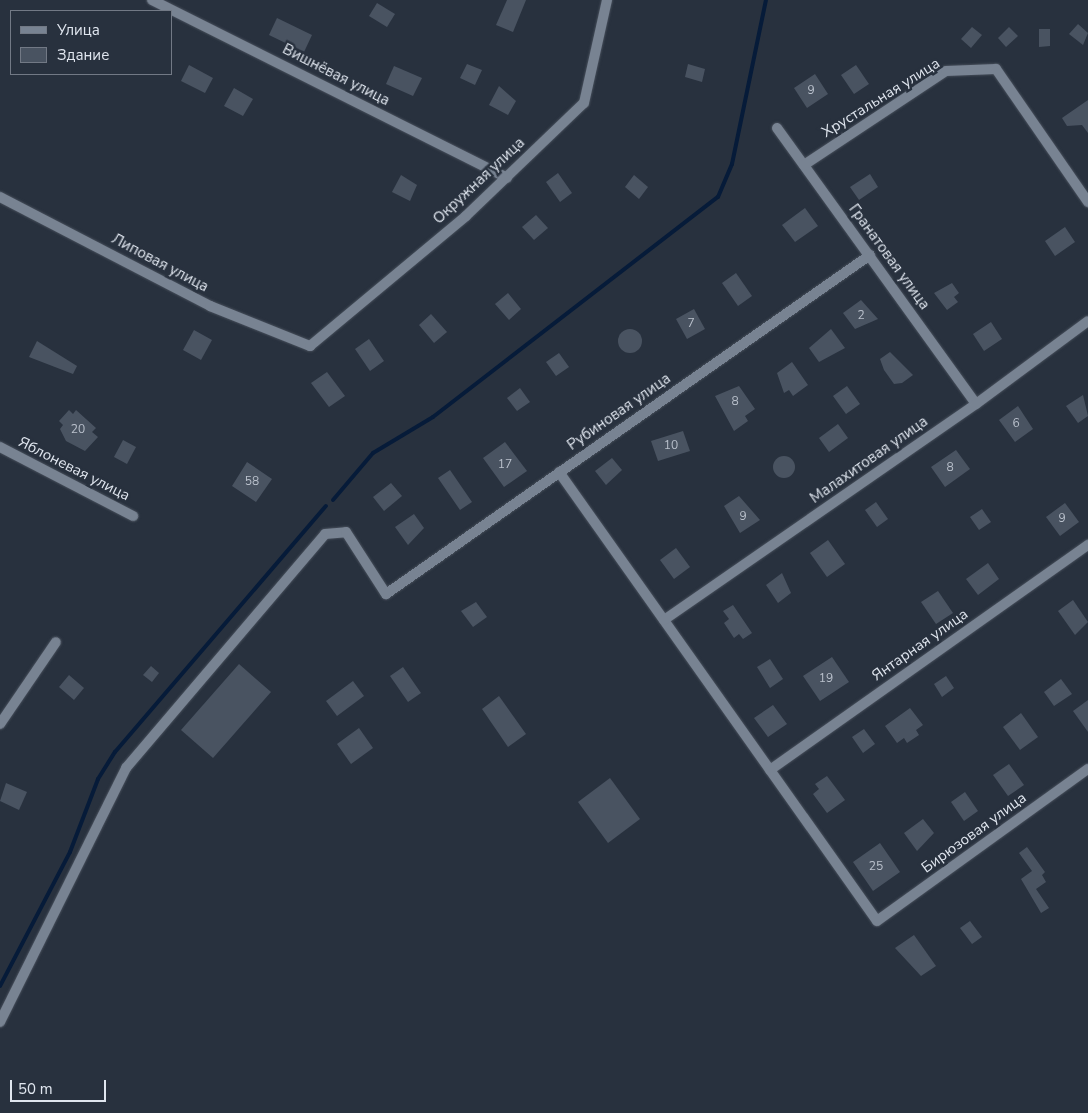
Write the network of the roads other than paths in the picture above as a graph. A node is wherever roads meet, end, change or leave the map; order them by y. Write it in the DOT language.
graph roads {
  1 [pos="152,0"];
  2 [pos="607,0"];
  3 [pos="172,10"];
  4 [pos="172,10"];
  5 [pos="777,128"];
  6 [pos="804,165"];
  7 [pos="506,178"];
  8 [pos="0,197"];
  9 [pos="1088,202"];
  10 [pos="870,255"];
  11 [pos="1088,321"];
  12 [pos="310,346"];
  13 [pos="976,404"];
  14 [pos="0,448"];
  15 [pos="559,472"];
  16 [pos="133,516"];
  17 [pos="1088,545"];
  18 [pos="664,620"];
  19 [pos="56,642"];
  20 [pos="0,724"];
  21 [pos="770,770"];
  22 [pos="1088,770"];
  23 [pos="0,1022"];
  1 -- 3 [label="street, Вишнёвая улица"];
  2 -- 7 [label="street, Окружная улица"];
  4 -- 7 [label="street, Вишнёвая улица"];
  5 -- 6 [label="street, Гранатовая улица"];
  6 -- 9 [label="street, Хрустальная улица"];
  6 -- 10 [label="street, Гранатовая улица"];
  7 -- 12 [label="street, Окружная улица"];
  8 -- 12 [label="street, Липовая улица"];
  10 -- 13 [label="street, Гранатовая улица"];
  10 -- 15 [label="street, Рубиновая улица"];
  11 -- 13 [label="street, Малахитовая улица"];
  13 -- 18 [label="street, Малахитовая улица"];
  14 -- 16 [label="street, Яблоневая улица"];
  15 -- 18 [label="street"];
  15 -- 23 [label="street, Рубиновая улица"];
  17 -- 21 [label="street, Янтарная улица"];
  18 -- 21 [label="street"];
  19 -- 20 [label="street"];
  21 -- 22 [label="street, Бирюзовая улица"];
}
